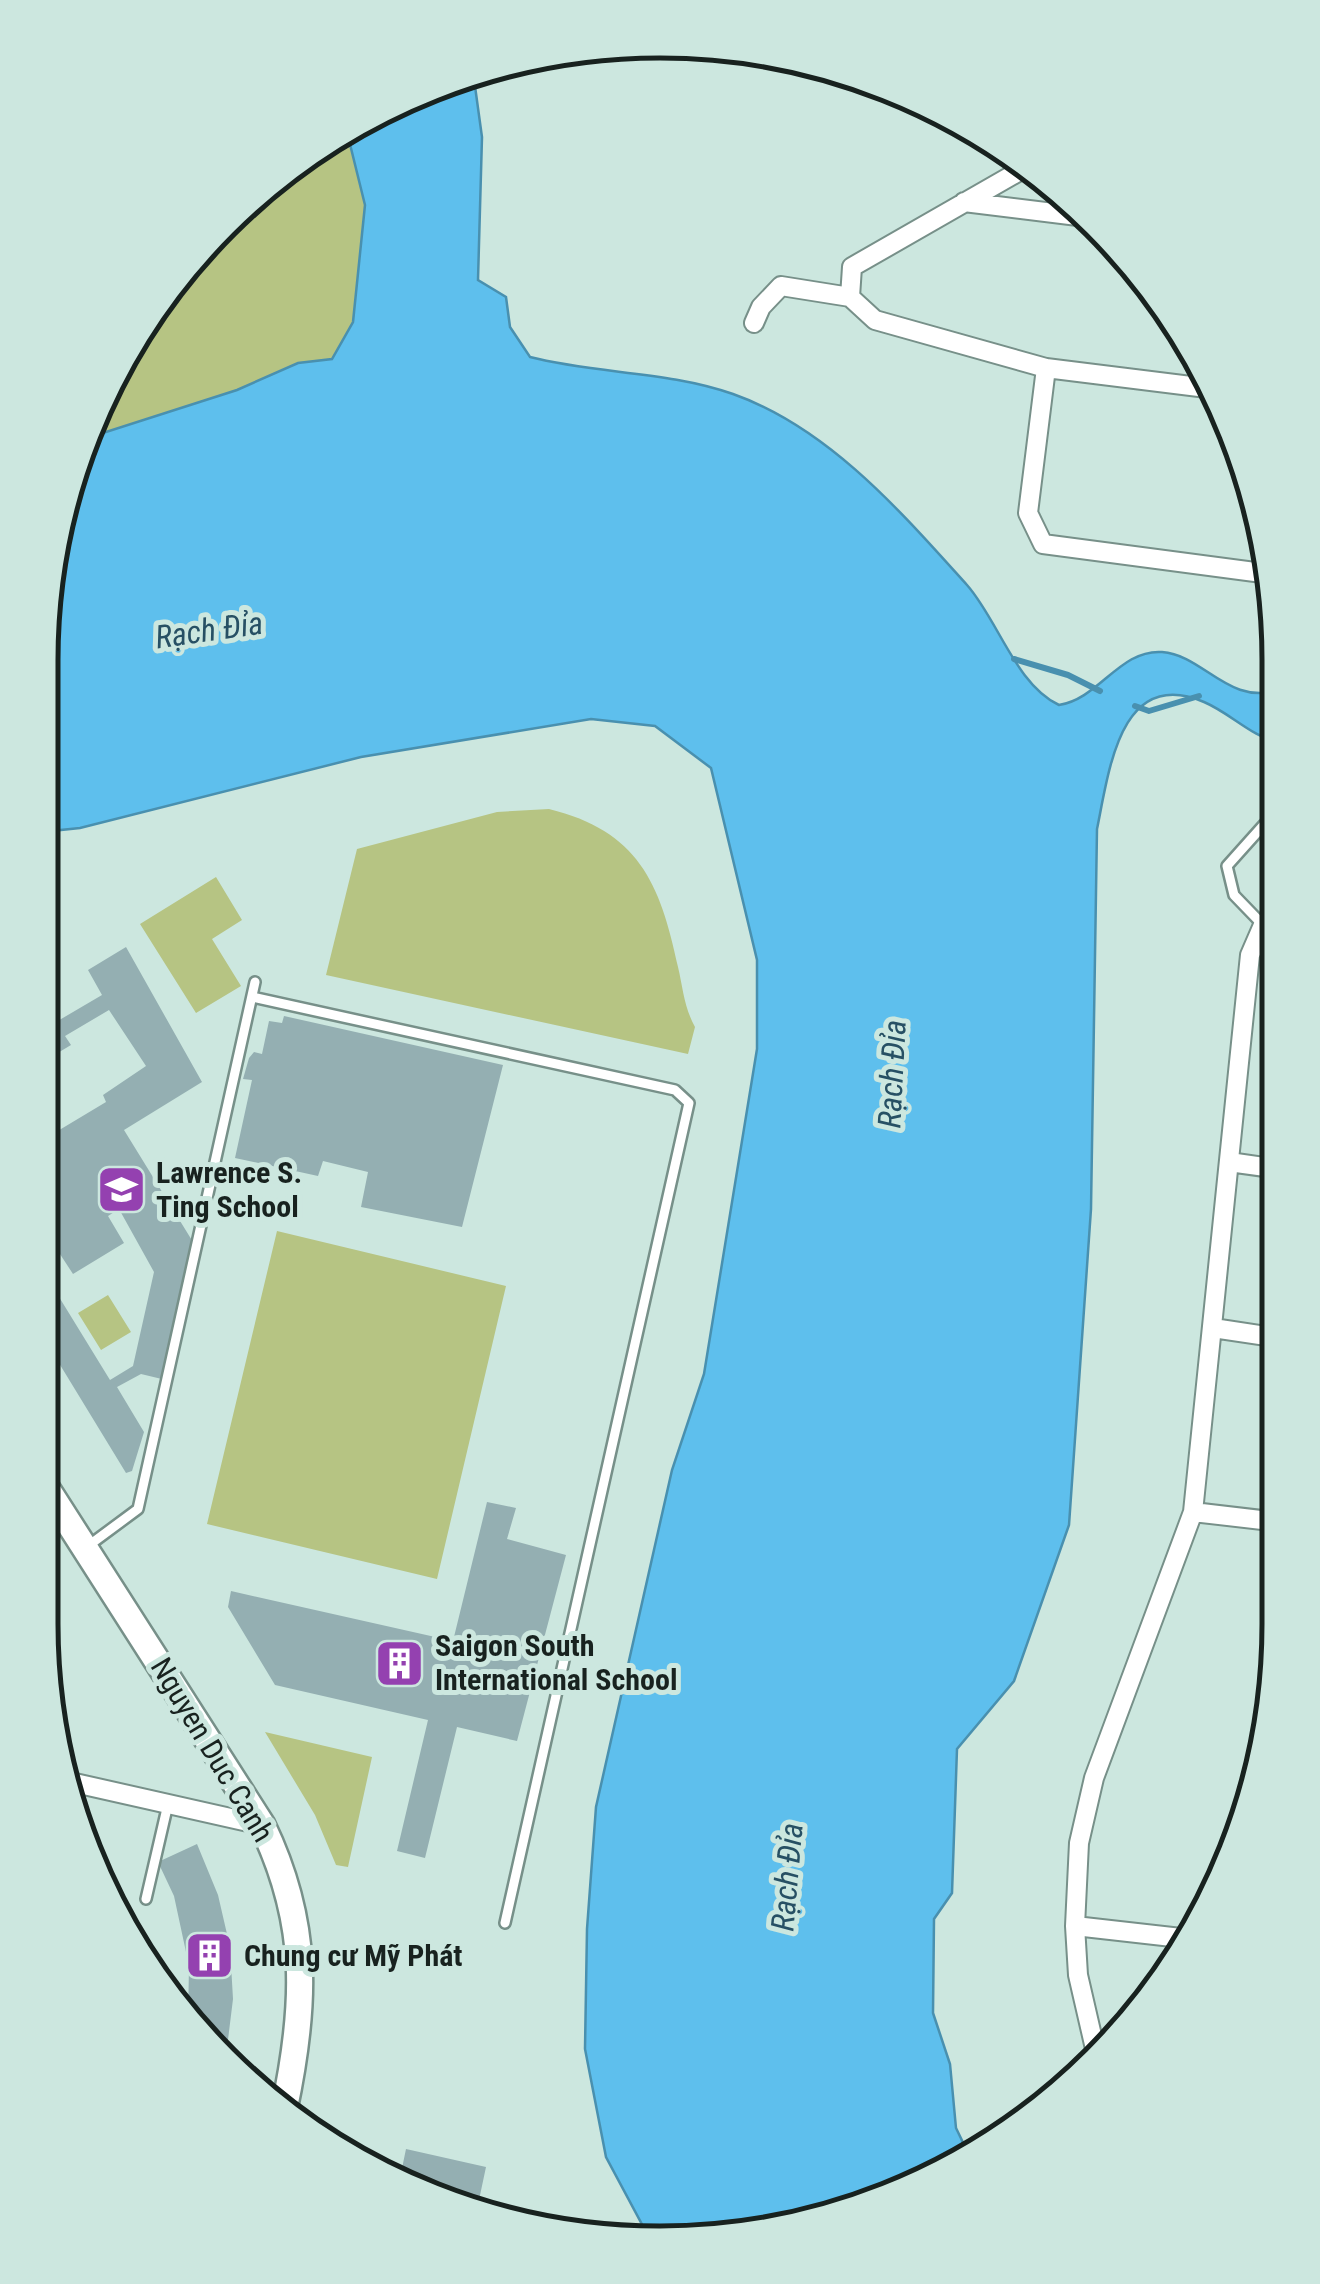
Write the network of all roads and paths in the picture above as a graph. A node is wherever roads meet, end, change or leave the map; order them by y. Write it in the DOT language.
graph roads {
  1 [pos="1015,173"];
  2 [pos="964,202"];
  3 [pos="1065,214"];
  4 [pos="850,297"];
  5 [pos="754,323"];
  6 [pos="1046,368"];
  7 [pos="1197,388"];
  8 [pos="1256,572"];
  9 [pos="1262,827"];
  10 [pos="1262,915"];
  11 [pos="1262,935"];
  12 [pos="255,982"];
  13 [pos="252,997"];
  14 [pos="1230,1162"];
  15 [pos="1262,1167"];
  16 [pos="1213,1328"];
  17 [pos="1262,1335"];
  18 [pos="58,1505"];
  19 [pos="1193,1512"];
  20 [pos="65,1516"];
  21 [pos="58,1520"];
  22 [pos="1262,1520"];
  23 [pos="85,1548"];
  24 [pos="79,1783"];
  25 [pos="168,1804"];
  26 [pos="262,1825"];
  27 [pos="146,1898"];
  28 [pos="505,1924"];
  29 [pos="1075,1926"];
  30 [pos="1174,1937"];
  31 [pos="1093,2042"];
  32 [pos="287,2097"];
  1 -- 2 [label="street"];
  2 -- 3 [label="street"];
  2 -- 4 [label="street"];
  4 -- 5 [label="street"];
  4 -- 6 [label="street"];
  6 -- 7 [label="street"];
  6 -- 8 [label="street"];
  9 -- 10 [label="lane"];
  11 -- 14 [label="street"];
  12 -- 13 [label="lane"];
  13 -- 23 [label="lane"];
  13 -- 28 [label="lane"];
  14 -- 15 [label="street"];
  14 -- 16 [label="street"];
  16 -- 17 [label="street"];
  16 -- 19 [label="street"];
  18 -- 20 [label="main road, Nguyen Duc Canh"];
  19 -- 22 [label="street"];
  19 -- 29 [label="street"];
  20 -- 21 [label="street"];
  20 -- 23 [label="main road, Nguyen Duc Canh"];
  23 -- 26 [label="main road, Nguyen Duc Canh"];
  24 -- 25 [label="street"];
  25 -- 26 [label="street"];
  25 -- 27 [label="lane"];
  26 -- 32 [label="main road, Nguyen Duc Canh"];
  29 -- 30 [label="street"];
  29 -- 31 [label="street"];
}
